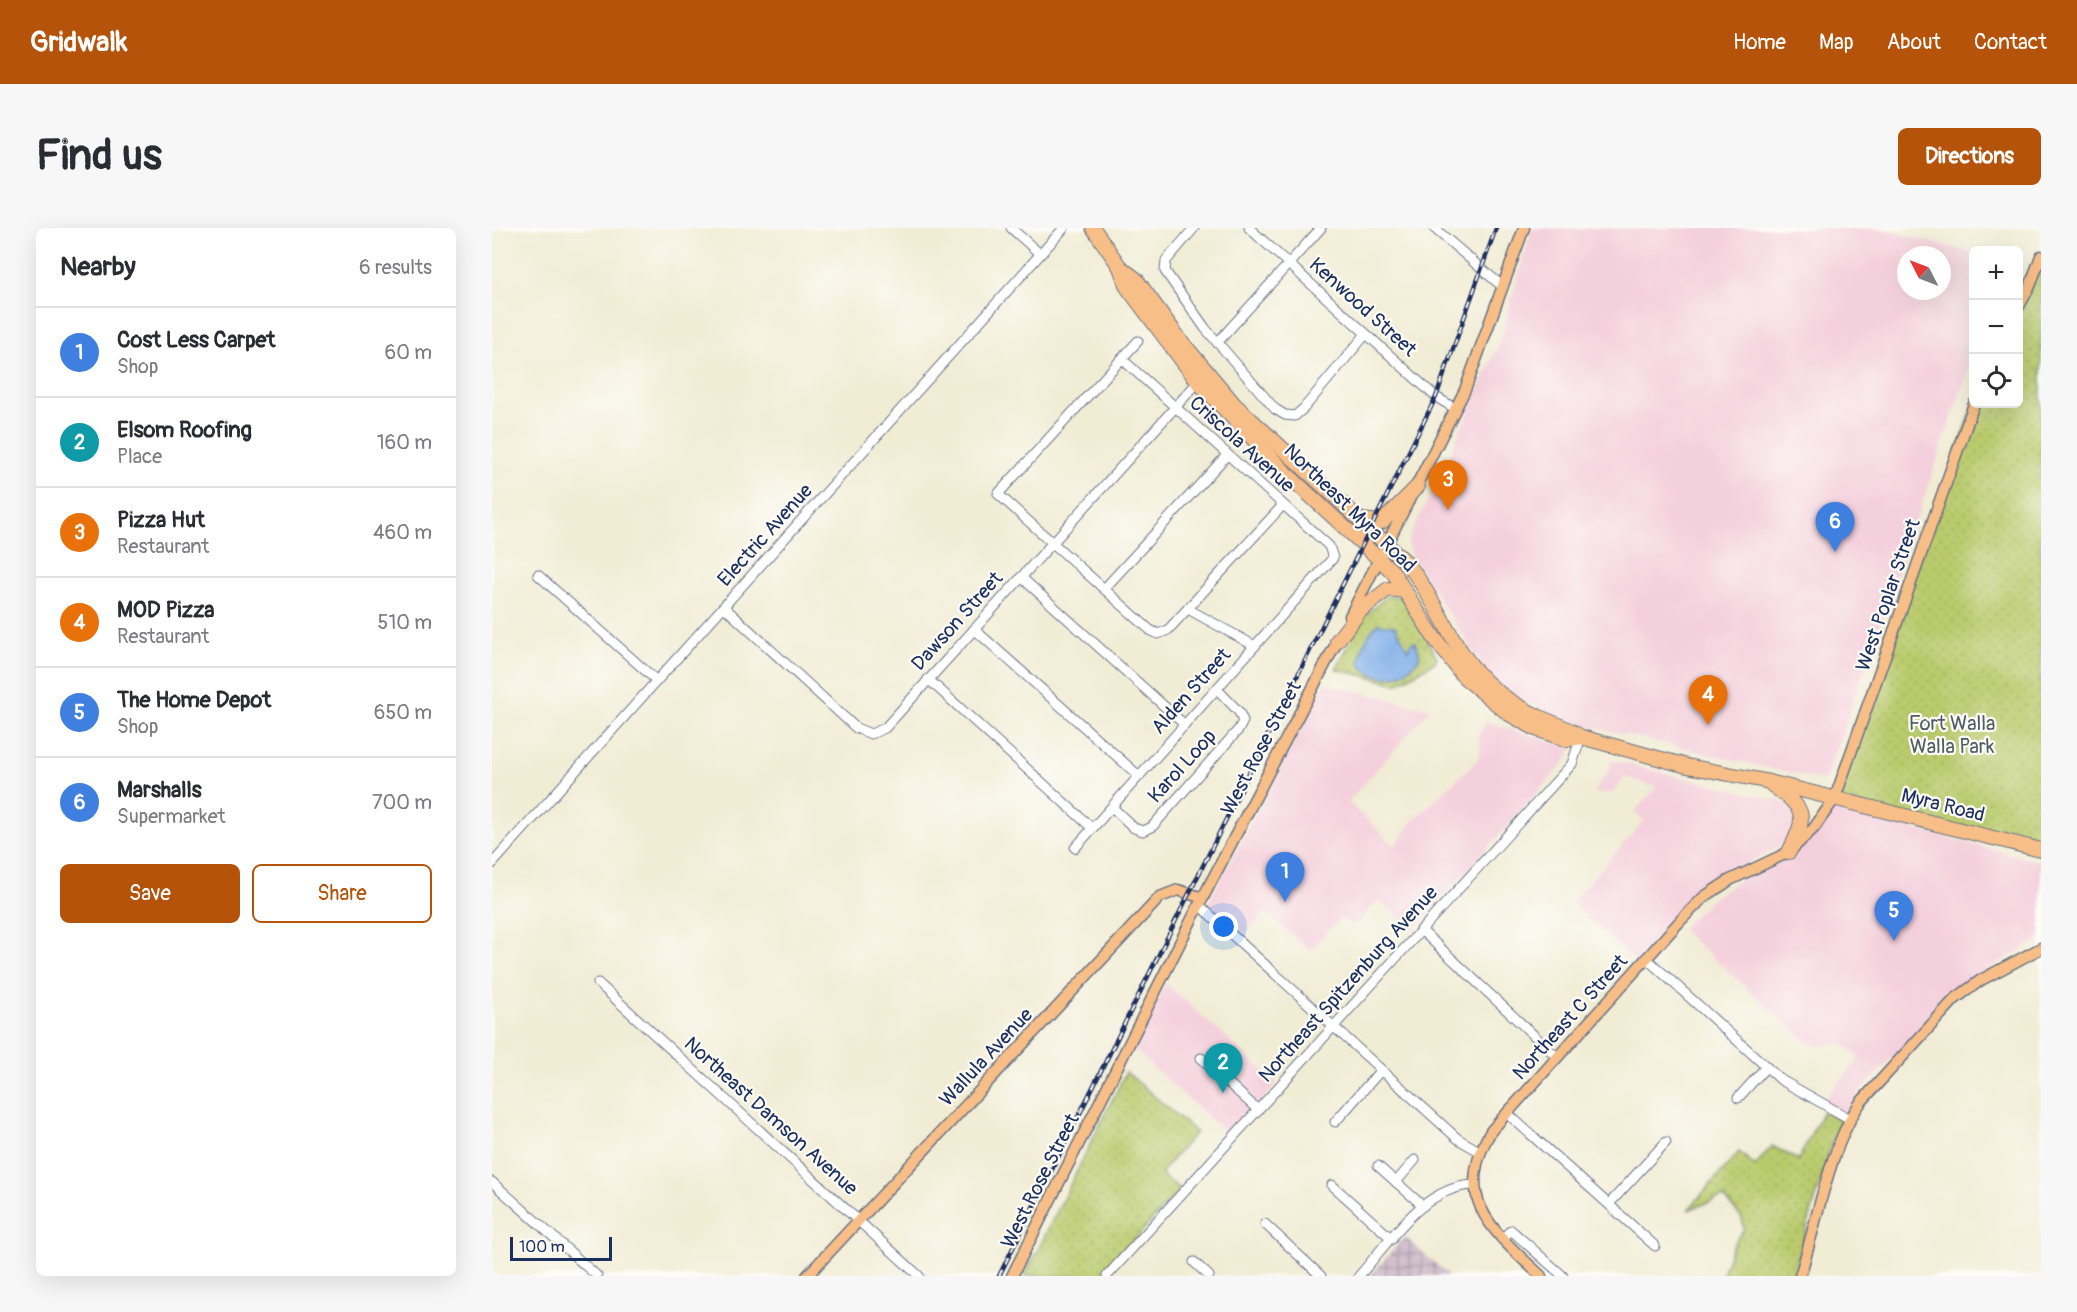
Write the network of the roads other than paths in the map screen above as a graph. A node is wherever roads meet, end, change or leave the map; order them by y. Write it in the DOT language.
graph roads {
  1 [pos="1011,228"];
  2 [pos="1064,228"];
  3 [pos="1093,228"];
  4 [pos="1194,228"];
  5 [pos="1249,228"];
  6 [pos="1321,228"];
  7 [pos="1434,228"];
  8 [pos="1524,228"];
  9 [pos="1040,254"];
  10 [pos="2041,256"];
  11 [pos="1288,264"];
  12 [pos="1120,267"];
  13 [pos="1503,287"];
  14 [pos="2023,301"];
  15 [pos="1366,334"];
  16 [pos="1138,341"];
  17 [pos="1217,342"];
  18 [pos="1122,359"];
  19 [pos="1198,382"];
  20 [pos="1175,407"];
  21 [pos="1973,408"];
  22 [pos="1456,409"];
  23 [pos="1227,455"];
  24 [pos="1418,486"];
  25 [pos="1283,505"];
  26 [pos="1361,520"];
  27 [pos="1052,543"];
  28 [pos="1388,544"];
  29 [pos="1333,558"];
  30 [pos="1380,559"];
  31 [pos="538,575"];
  32 [pos="1021,577"];
  33 [pos="1104,589"];
  34 [pos="1416,606"];
  35 [pos="724,607"];
  36 [pos="1188,609"];
  37 [pos="974,629"];
  38 [pos="1337,641"];
  39 [pos="1255,646"];
  40 [pos="928,679"];
  41 [pos="657,681"];
  42 [pos="1217,689"];
  43 [pos="1185,725"];
  44 [pos="1581,737"];
  45 [pos="1139,776"];
  46 [pos="1765,781"];
  47 [pos="1835,798"];
  48 [pos="1112,807"];
  49 [pos="1092,828"];
  50 [pos="1075,848"];
  51 [pos="2041,849"];
  52 [pos="1789,852"];
  53 [pos="492,864"];
  54 [pos="1201,902"];
  55 [pos="1421,930"];
  56 [pos="2041,948"];
  57 [pos="1646,958"];
  58 [pos="598,983"];
  59 [pos="1334,1028"];
  60 [pos="1557,1057"];
  61 [pos="1202,1058"];
  62 [pos="1766,1067"];
  63 [pos="1381,1070"];
  64 [pos="1738,1098"];
  65 [pos="1258,1110"];
  66 [pos="1507,1113"];
  67 [pos="1850,1119"];
  68 [pos="1335,1122"];
  69 [pos="1666,1142"];
  70 [pos="1479,1151"];
  71 [pos="1415,1160"];
  72 [pos="1378,1166"];
  73 [pos="492,1182"];
  74 [pos="1396,1182"];
  75 [pos="1332,1185"];
  76 [pos="1473,1185"];
  77 [pos="1609,1204"];
  78 [pos="1423,1206"];
  79 [pos="859,1220"];
  80 [pos="1265,1224"];
  81 [pos="1392,1239"];
  82 [pos="1502,1239"];
  83 [pos="1655,1246"];
  84 [pos="1194,1262"];
  85 [pos="597,1276"];
  86 [pos="807,1276"];
  87 [pos="919,1276"];
  88 [pos="1012,1276"];
  89 [pos="1107,1276"];
  90 [pos="1209,1276"];
  91 [pos="1321,1276"];
  92 [pos="1359,1276"];
  93 [pos="1541,1276"];
  94 [pos="1563,1276"];
  95 [pos="1800,1276"];
  1 -- 9 [label="street"];
  2 -- 9 [label="street, Electric Avenue"];
  3 -- 12 [label="highway, Northeast Myra Road"];
  4 -- 17 [label="street"];
  5 -- 11 [label="street, Kenwood Street"];
  6 -- 11 [label="street"];
  7 -- 13 [label="street"];
  8 -- 13 [label="main road, West Rose Street"];
  9 -- 35 [label="street, Electric Avenue"];
  10 -- 14 [label="main road"];
  11 -- 15 [label="street, Kenwood Street"];
  11 -- 17 [label="street"];
  12 -- 19 [label="highway, Northeast Myra Road"];
  12 -- 26 [label="highway, Northeast Myra Road"];
  13 -- 22 [label="main road, West Rose Street"];
  15 -- 17 [label="street"];
  15 -- 22 [label="street, Kenwood Street"];
  16 -- 18 [label="street"];
  18 -- 20 [label="street, Criscola Avenue"];
  18 -- 27 [label="street"];
  19 -- 20 [label="street, Dawson Street"];
  19 -- 30 [label="highway, Northeast Myra Road"];
  20 -- 23 [label="street, Criscola Avenue"];
  20 -- 27 [label="street, Dawson Street"];
  21 -- 47 [label="main road, West Poplar Street"];
  22 -- 24 [label="main road, West Rose Street"];
  23 -- 25 [label="street, Criscola Avenue"];
  23 -- 33 [label="street"];
  24 -- 26 [label="highway"];
  24 -- 28 [label="main road, West Rose Street"];
  25 -- 29 [label="street, Criscola Avenue"];
  25 -- 36 [label="street"];
  26 -- 28 [label="highway, Northeast Myra Road"];
  27 -- 32 [label="street, Dawson Street"];
  27 -- 33 [label="street"];
  28 -- 30 [label="main road, West Rose Street"];
  28 -- 44 [label="highway, Northeast Myra Road"];
  29 -- 39 [label="street, Alden Street"];
  30 -- 34 [label="highway, Northeast Myra Road"];
  30 -- 38 [label="main road, West Rose Street"];
  31 -- 41 [label="street"];
  32 -- 37 [label="street, Dawson Street"];
  32 -- 43 [label="street"];
  33 -- 36 [label="street"];
  34 -- 38 [label="highway"];
  34 -- 44 [label="highway, Northeast Myra Road"];
  35 -- 40 [label="street, Dawson Street"];
  35 -- 41 [label="street, Electric Avenue"];
  36 -- 39 [label="street"];
  37 -- 40 [label="street, Dawson Street"];
  37 -- 45 [label="street"];
  38 -- 54 [label="main road, West Rose Street"];
  39 -- 42 [label="street, Alden Street"];
  40 -- 49 [label="street"];
  41 -- 53 [label="street, Electric Avenue"];
  42 -- 43 [label="street, Alden Street"];
  42 -- 48 [label="street, Karol Loop"];
  43 -- 45 [label="street, Alden Street"];
  44 -- 46 [label="highway, Northeast Myra Road"];
  44 -- 55 [label="street, Northeast Spitzenburg Avenue"];
  45 -- 48 [label="street, Alden Street"];
  46 -- 47 [label="highway, Northeast Myra Road"];
  46 -- 52 [label="highway"];
  47 -- 51 [label="highway, Myra Road"];
  47 -- 52 [label="main road, Northeast C Street"];
  48 -- 49 [label="street, Alden Street"];
  49 -- 50 [label="street, Alden Street"];
  52 -- 57 [label="main road, Northeast C Street"];
  54 -- 59 [label="street"];
  54 -- 79 [label="main road, Wallula Avenue"];
  54 -- 88 [label="main road, West Rose Street"];
  55 -- 59 [label="street, Northeast Spitzenburg Avenue"];
  55 -- 60 [label="street"];
  56 -- 67 [label="main road"];
  57 -- 60 [label="main road, Northeast C Street"];
  57 -- 62 [label="street"];
  58 -- 79 [label="street, Northeast Damson Avenue"];
  59 -- 63 [label="street"];
  59 -- 65 [label="street, Northeast Spitzenburg Avenue"];
  60 -- 66 [label="main road, Northeast C Street"];
  61 -- 65 [label="street"];
  62 -- 64 [label="street"];
  62 -- 67 [label="street"];
  63 -- 68 [label="street"];
  63 -- 70 [label="street"];
  65 -- 89 [label="street, Northeast Spitzenburg Avenue"];
  66 -- 70 [label="main road, Northeast C Street"];
  66 -- 77 [label="street"];
  67 -- 95 [label="main road"];
  69 -- 77 [label="street"];
  70 -- 76 [label="main road, Northeast C Street"];
  71 -- 74 [label="street"];
  72 -- 74 [label="street"];
  73 -- 85 [label="street"];
  74 -- 78 [label="street"];
  75 -- 81 [label="street"];
  76 -- 78 [label="street"];
  76 -- 82 [label="main road"];
  77 -- 83 [label="street"];
  78 -- 81 [label="street"];
  79 -- 86 [label="main road, Wallula Avenue"];
  79 -- 87 [label="street, Northeast Damson Avenue"];
  80 -- 91 [label="street"];
  81 -- 92 [label="street"];
  82 -- 93 [label="main road"];
  82 -- 94 [label="street"];
  84 -- 90 [label="street"];
}
